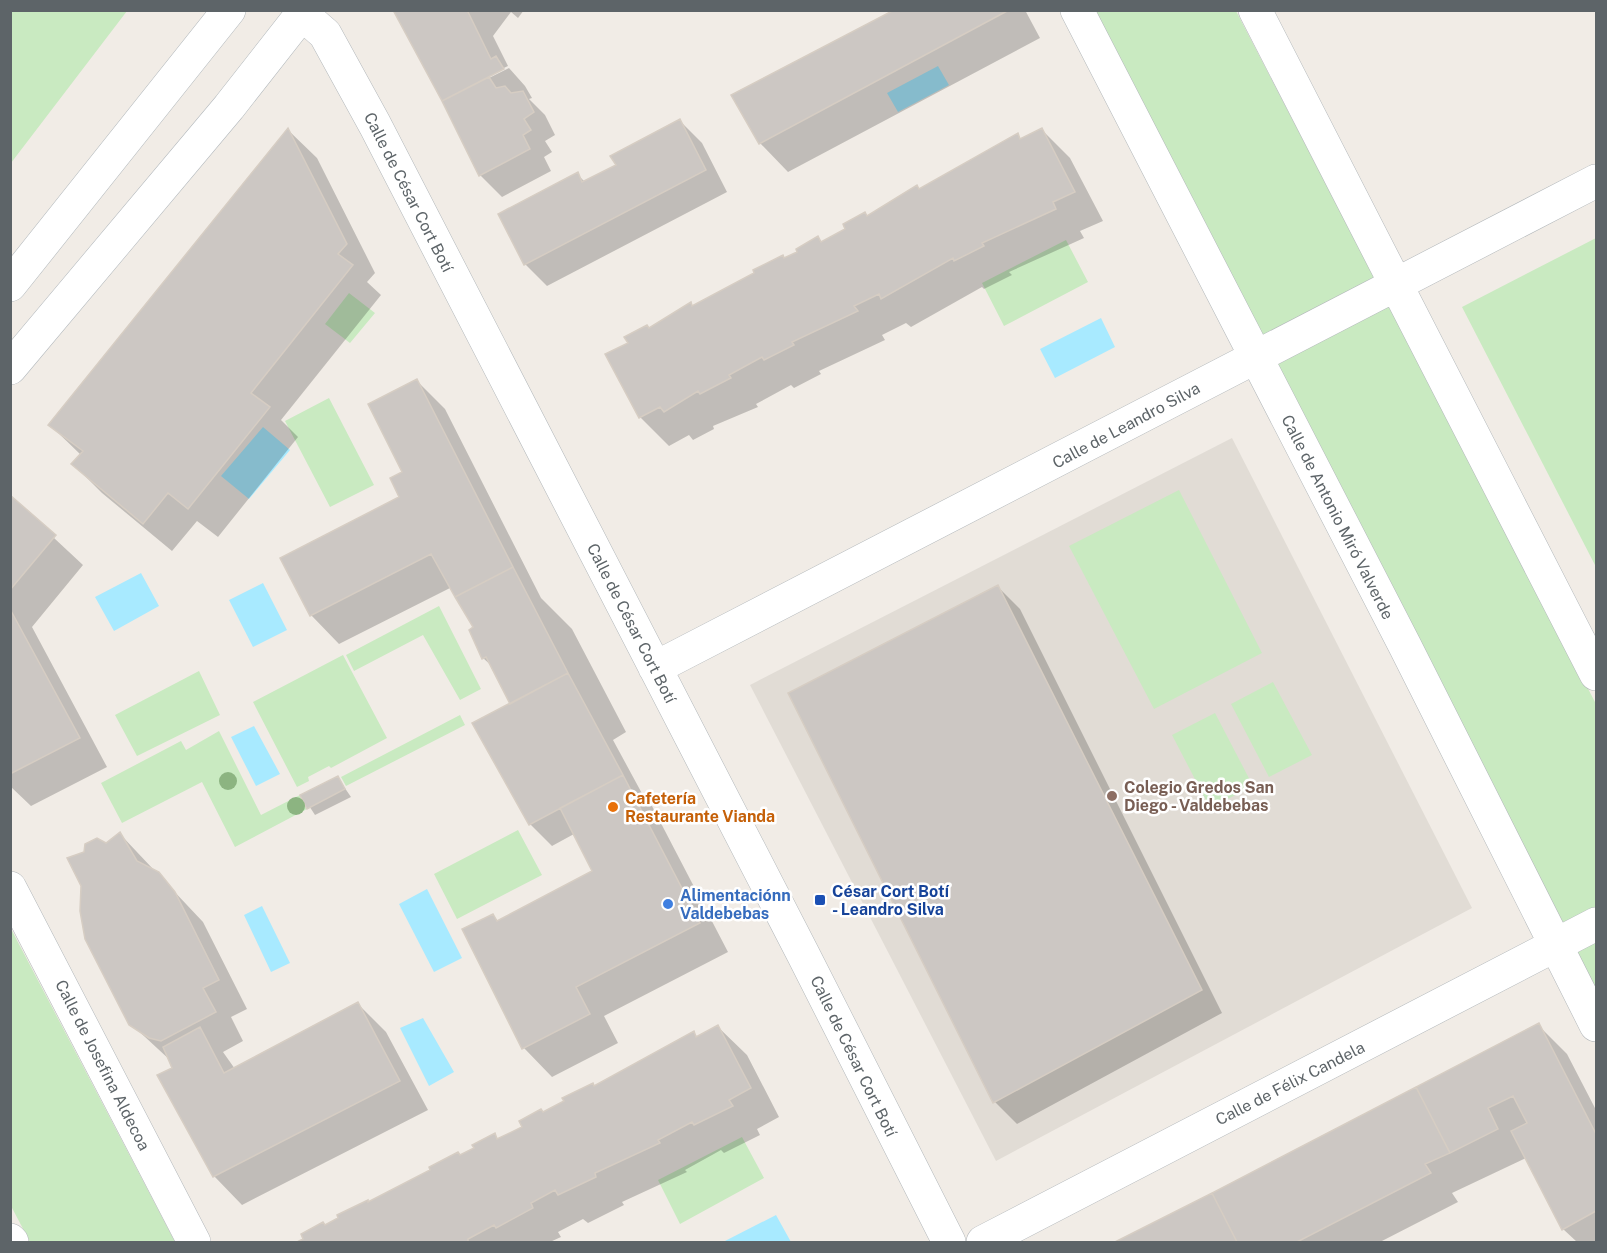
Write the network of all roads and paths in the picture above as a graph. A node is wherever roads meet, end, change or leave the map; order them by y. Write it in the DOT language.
graph roads {
  1 [pos="228,10"];
  2 [pos="1077,10"];
  3 [pos="1255,10"];
  4 [pos="304,12"];
  5 [pos="1596,182"];
  6 [pos="10,285"];
  7 [pos="1397,285"];
  8 [pos="1256,357"];
  9 [pos="10,368"];
  10 [pos="655,668"];
  11 [pos="1596,674"];
  12 [pos="10,888"];
  13 [pos="1596,924"];
  14 [pos="1556,945"];
  15 [pos="1596,1025"];
  16 [pos="194,1242"];
  17 [pos="949,1242"];
  18 [pos="982,1242"];
  1 -- 6 [label="street"];
  2 -- 8 [label="street, Calle de Antonio Miró Valverde"];
  3 -- 7 [label="street"];
  4 -- 9 [label="street"];
  4 -- 10 [label="street, Calle de César Cort Botí"];
  5 -- 7 [label="street, Calle de Leandro Silva"];
  7 -- 8 [label="street, Calle de Leandro Silva"];
  7 -- 11 [label="street"];
  8 -- 10 [label="street, Calle de Leandro Silva"];
  8 -- 14 [label="street, Calle de Antonio Miró Valverde"];
  10 -- 17 [label="street, Calle de César Cort Botí"];
  12 -- 16 [label="street, Calle de Josefina Aldecoa"];
  13 -- 14 [label="street, Calle de Félix Candela"];
  14 -- 15 [label="street, Calle de Antonio Miró Valverde"];
  14 -- 18 [label="street, Calle de Félix Candela"];
}
